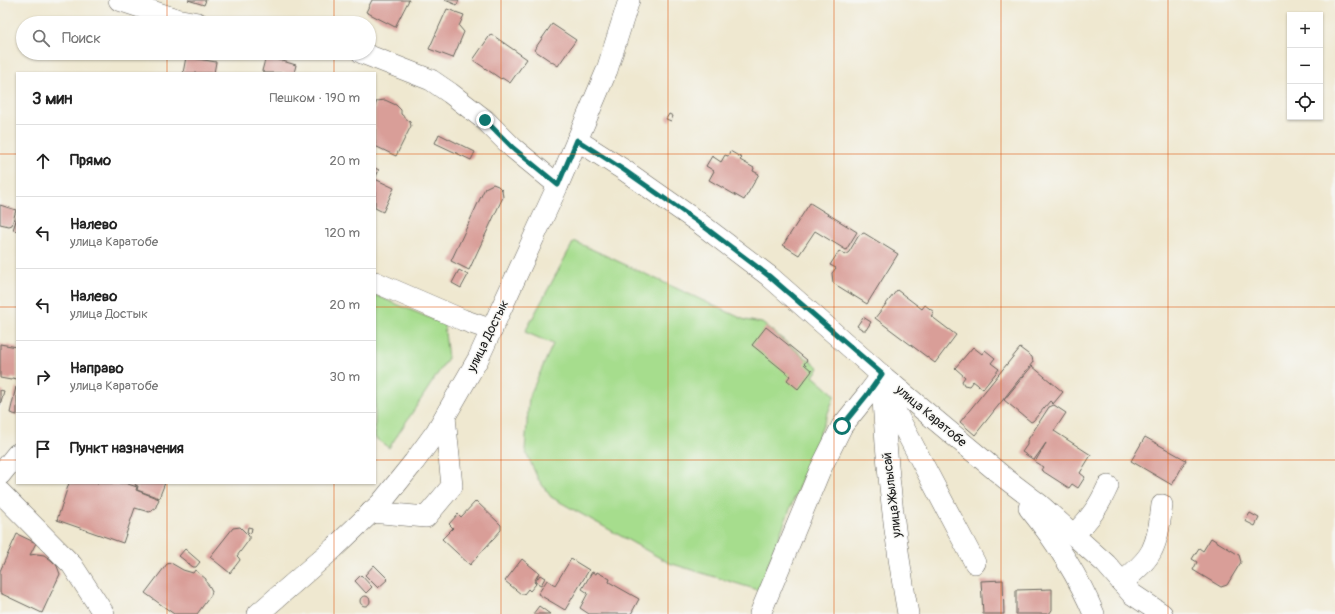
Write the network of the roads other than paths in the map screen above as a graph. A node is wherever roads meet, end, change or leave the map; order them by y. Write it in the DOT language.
graph roads {
  1 [pos="119,0"];
  2 [pos="629,0"];
  3 [pos="167,16"];
  4 [pos="376,58"];
  5 [pos="577,140"];
  6 [pos="558,185"];
  7 [pos="376,282"];
  8 [pos="492,330"];
  9 [pos="883,376"];
  10 [pos="445,417"];
  11 [pos="16,455"];
  12 [pos="0,475"];
  13 [pos="1006,479"];
  14 [pos="1108,486"];
  15 [pos="0,492"];
  16 [pos="1162,504"];
  17 [pos="371,512"];
  18 [pos="1074,534"];
  19 [pos="975,563"];
  20 [pos="1127,588"];
  21 [pos="104,614"];
  22 [pos="258,614"];
  23 [pos="760,614"];
  24 [pos="908,614"];
  25 [pos="1094,614"];
  26 [pos="1140,614"];
  27 [pos="1162,614"];
  1 -- 3 [label="street"];
  2 -- 5 [label="street, улица Достык"];
  4 -- 6 [label="street"];
  5 -- 6 [label="street, улица Достык"];
  5 -- 9 [label="street, улица Каратобе"];
  6 -- 8 [label="street, улица Достык"];
  7 -- 8 [label="street"];
  8 -- 10 [label="street, улица Достык"];
  9 -- 13 [label="street, улица Каратобе"];
  9 -- 19 [label="street"];
  9 -- 23 [label="street"];
  9 -- 24 [label="street, улица Жылысай"];
  10 -- 17 [label="street, улица Достык"];
  10 -- 17 [label="street"];
  11 -- 12 [label="street"];
  13 -- 18 [label="street, улица Каратобе"];
  13 -- 25 [label="street"];
  14 -- 18 [label="street"];
  15 -- 21 [label="street"];
  16 -- 20 [label="street"];
  17 -- 22 [label="street, улица Достык"];
  18 -- 20 [label="street, улица Каратобе"];
  20 -- 26 [label="street"];
  20 -- 27 [label="street, улица Каратобе"];
}
